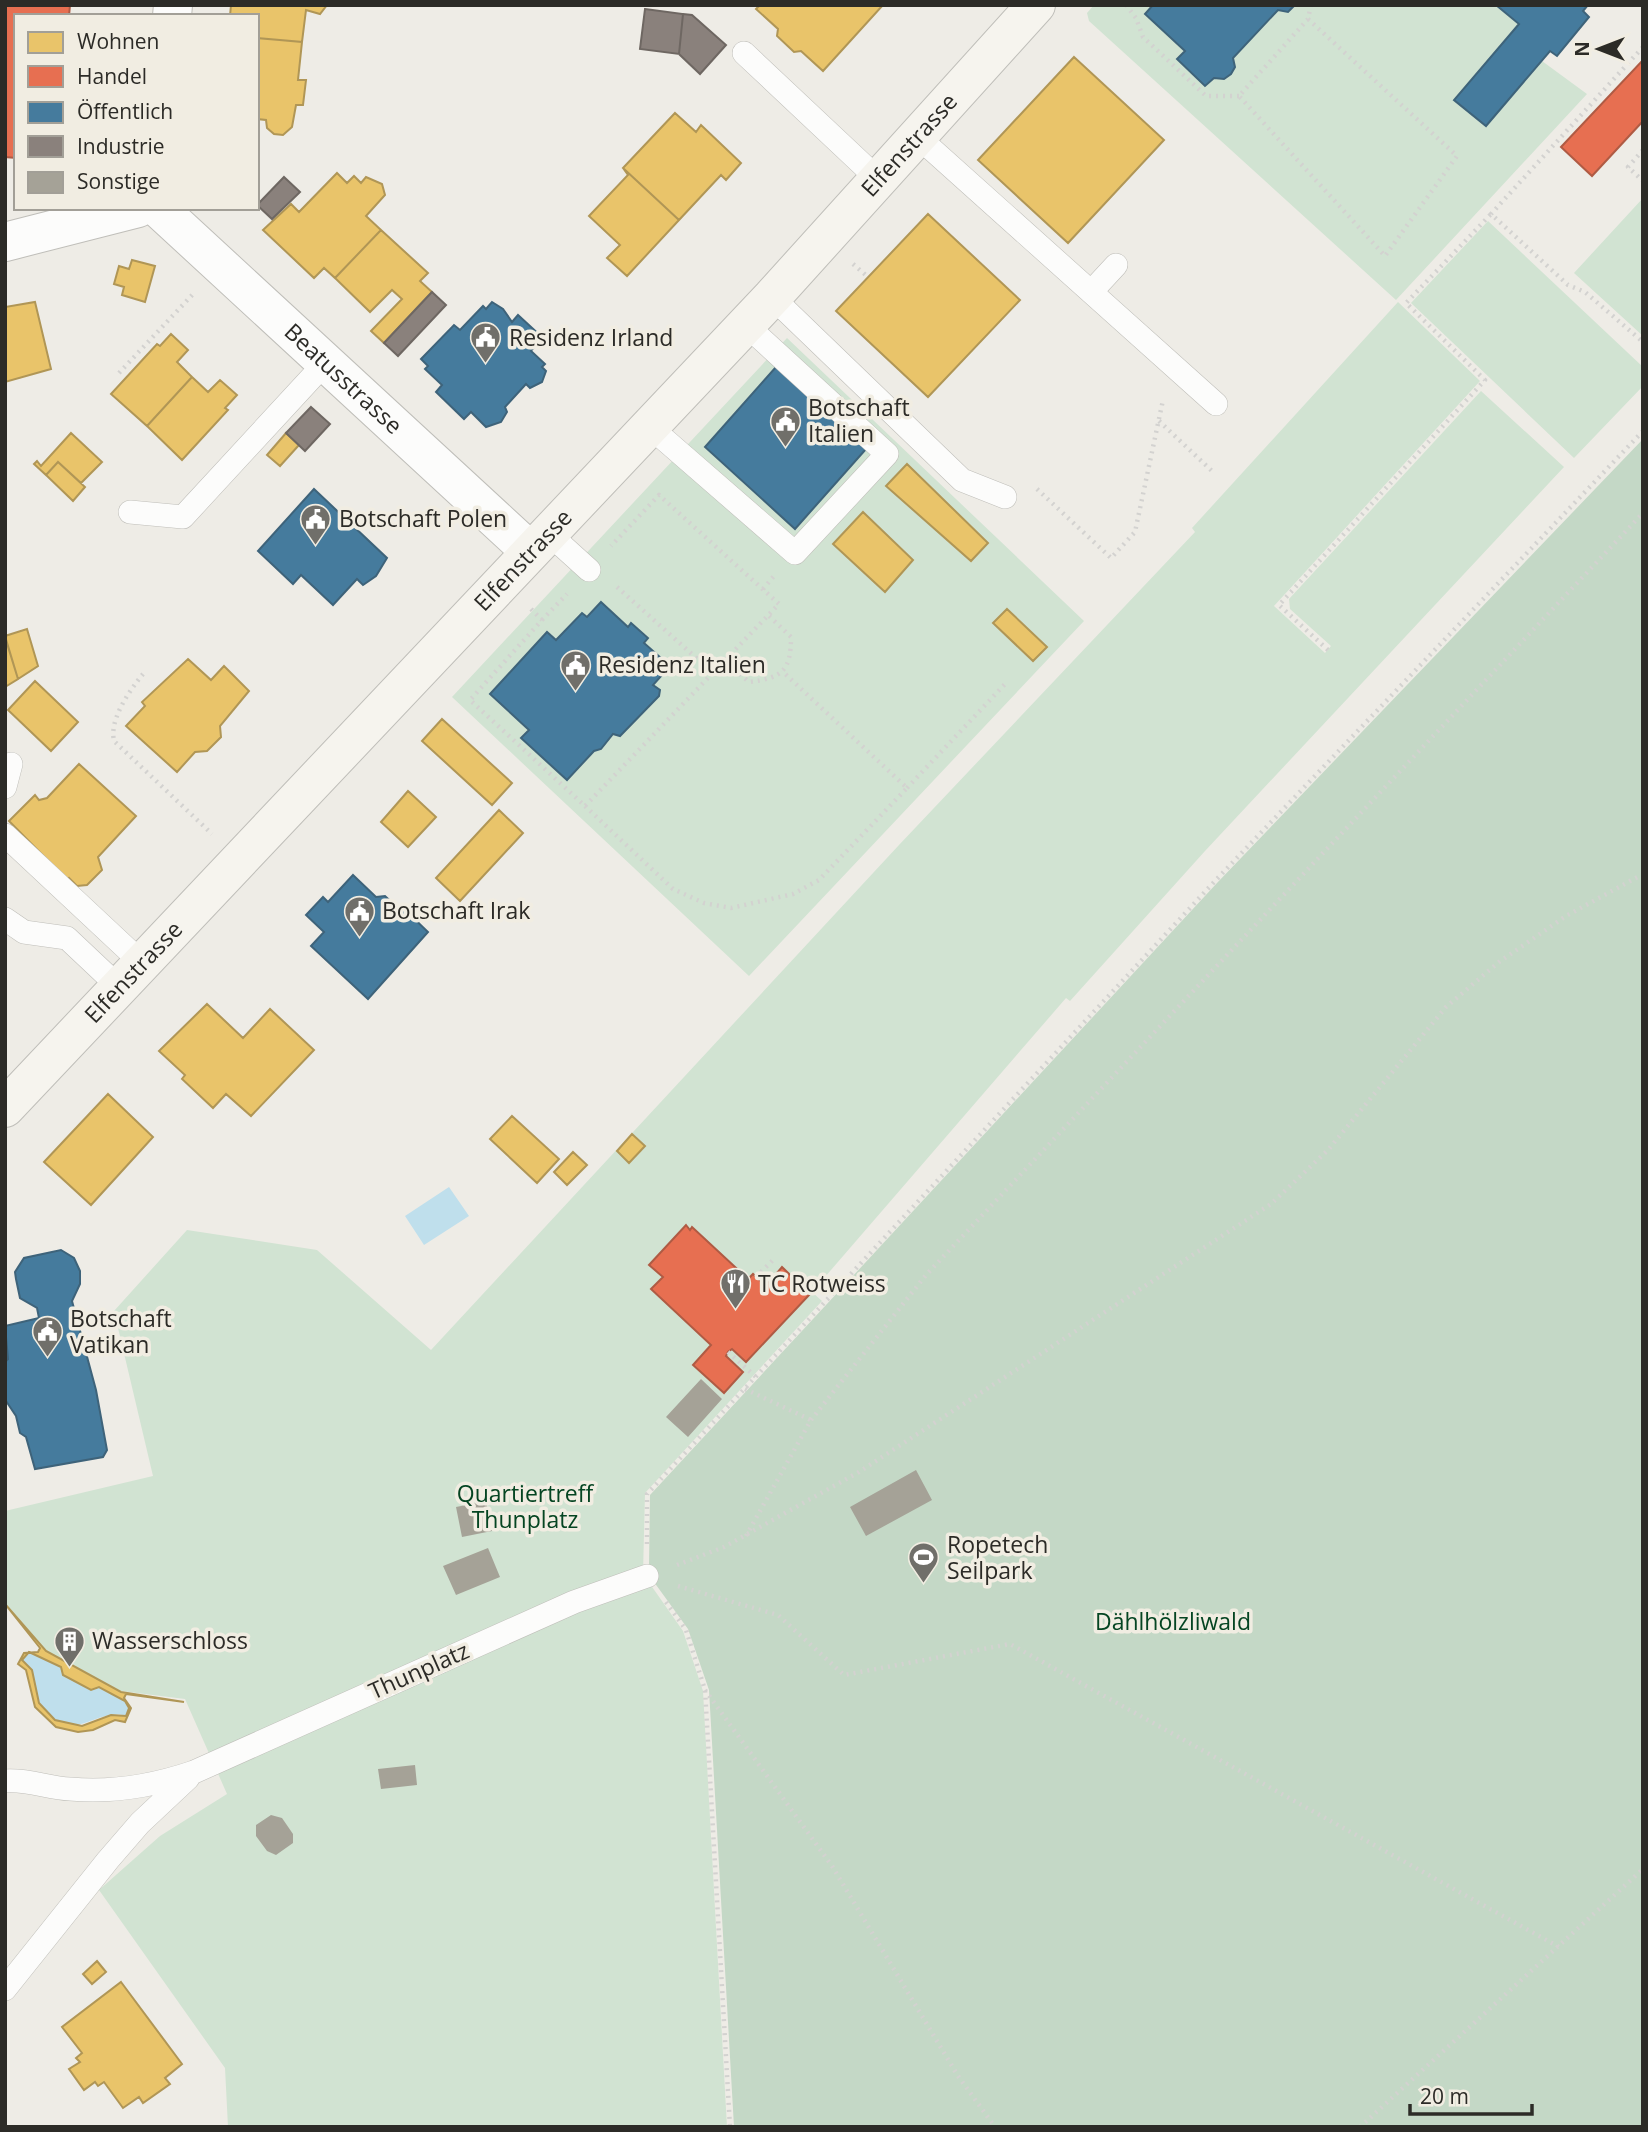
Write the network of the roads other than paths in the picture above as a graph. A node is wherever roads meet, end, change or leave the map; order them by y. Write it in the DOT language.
graph roads {
  1 [pos="1036,5"];
  2 [pos="744,53"];
  3 [pos="918,136"];
  4 [pos="878,180"];
  5 [pos="130,210"];
  6 [pos="160,210"];
  7 [pos="5,242"];
  8 [pos="1116,265"];
  9 [pos="1091,292"];
  10 [pos="772,297"];
  11 [pos="746,325"];
  12 [pos="326,362"];
  13 [pos="1216,404"];
  14 [pos="649,426"];
  15 [pos="1005,497"];
  16 [pos="130,512"];
  17 [pos="538,541"];
  18 [pos="591,568"];
  19 [pos="12,764"];
  20 [pos="5,787"];
  21 [pos="5,835"];
  22 [pos="5,919"];
  23 [pos="130,975"];
  24 [pos="5,1108"];
  25 [pos="647,1576"];
  26 [pos="194,1772"];
  27 [pos="5,1781"];
  28 [pos="5,1989"];
  1 -- 3 [label="street, Elfenstrasse"];
  2 -- 4 [label="lane"];
  3 -- 4 [label="street, Elfenstrasse"];
  3 -- 9 [label="lane"];
  4 -- 10 [label="street, Elfenstrasse"];
  5 -- 7 [label="street"];
  6 -- 12 [label="street, Beatusstrasse"];
  8 -- 9 [label="lane"];
  9 -- 13 [label="lane"];
  10 -- 11 [label="street, Elfenstrasse"];
  10 -- 15 [label="lane"];
  11 -- 14 [label="street, Elfenstrasse"];
  11 -- 14 [label="lane"];
  12 -- 16 [label="lane"];
  12 -- 17 [label="street, Beatusstrasse"];
  14 -- 17 [label="street, Elfenstrasse"];
  17 -- 18 [label="lane"];
  17 -- 23 [label="street, Elfenstrasse"];
  19 -- 20 [label="lane"];
  21 -- 23 [label="lane"];
  22 -- 23 [label="lane"];
  23 -- 24 [label="street, Elfenstrasse"];
  25 -- 26 [label="lane, Thunplatz"];
  26 -- 27 [label="lane, Thunplatz"];
  26 -- 28 [label="lane, Thunplatz"];
}
